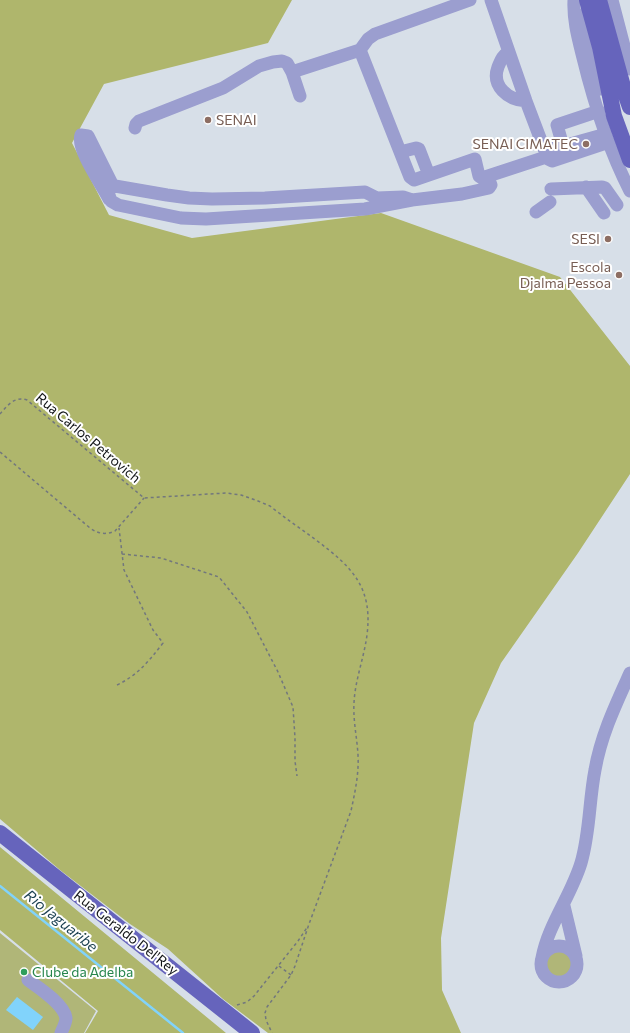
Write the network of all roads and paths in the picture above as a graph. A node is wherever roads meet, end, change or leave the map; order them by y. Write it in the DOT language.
graph roads {
  1 [pos="470,0"];
  2 [pos="491,0"];
  3 [pos="574,0"];
  4 [pos="578,0"];
  5 [pos="587,0"];
  6 [pos="599,0"];
  7 [pos="612,0"];
  8 [pos="360,50"];
  9 [pos="509,52"];
  10 [pos="630,69"];
  11 [pos="292,72"];
  12 [pos="300,96"];
  13 [pos="526,101"];
  14 [pos="630,108"];
  15 [pos="599,111"];
  16 [pos="614,116"];
  17 [pos="135,128"];
  18 [pos="608,138"];
  19 [pos="565,151"];
  20 [pos="400,152"];
  21 [pos="545,153"];
  22 [pos="630,160"];
  23 [pos="429,175"];
  24 [pos="488,176"];
  25 [pos="113,186"];
  26 [pos="586,187"];
  27 [pos="630,191"];
  28 [pos="412,200"];
  29 [pos="111,201"];
  30 [pos="617,205"];
  31 [pos="536,212"];
  32 [pos="604,213"];
  33 [pos="0,414"];
  34 [pos="0,452"];
  35 [pos="144,498"];
  36 [pos="119,528"];
  37 [pos="122,554"];
  38 [pos="630,673"];
  39 [pos="117,685"];
  40 [pos="297,776"];
  41 [pos="0,833"];
  42 [pos="564,906"];
  43 [pos="309,924"];
  44 [pos="576,957"];
  45 [pos="542,958"];
  46 [pos="279,966"];
  47 [pos="290,975"];
  48 [pos="28,980"];
  49 [pos="235,1005"];
  50 [pos="61,1033"];
  51 [pos="252,1033"];
  52 [pos="272,1033"];
  1 -- 8 [label="street"];
  2 -- 9 [label="street"];
  3 -- 15 [label="street"];
  4 -- 16 [label="street"];
  5 -- 16 [label="main road"];
  6 -- 14 [label="main road"];
  7 -- 10 [label="street"];
  8 -- 11 [label="street"];
  8 -- 20 [label="street"];
  9 -- 13 [label="street"];
  9 -- 13 [label="street"];
  11 -- 12 [label="street"];
  11 -- 17 [label="street"];
  13 -- 21 [label="street"];
  15 -- 18 [label="street"];
  15 -- 19 [label="street"];
  16 -- 22 [label="main road"];
  18 -- 19 [label="street"];
  18 -- 27 [label="street"];
  19 -- 21 [label="street"];
  20 -- 23 [label="street"];
  20 -- 23 [label="street"];
  21 -- 24 [label="street"];
  23 -- 24 [label="street"];
  24 -- 28 [label="street"];
  25 -- 28 [label="street"];
  25 -- 29 [label="street"];
  25 -- 29 [label="street"];
  26 -- 30 [label="street"];
  26 -- 31 [label="street"];
  26 -- 32 [label="street"];
  28 -- 29 [label="street"];
  33 -- 35 [label="path, Rua Carlos Petrovich"];
  34 -- 36 [label="path"];
  35 -- 36 [label="path, Rua Carlos Petrovich"];
  35 -- 43 [label="path, Rua Carlos Petrovich"];
  36 -- 37 [label="path"];
  37 -- 39 [label="path"];
  37 -- 40 [label="path"];
  38 -- 42 [label="street"];
  41 -- 51 [label="main road, Rua Geraldo Del'Rey"];
  42 -- 44 [label="street"];
  42 -- 45 [label="street"];
  43 -- 46 [label="path, Rua Carlos Petrovich"];
  43 -- 47 [label="path, Rua Carlos Petrovich"];
  44 -- 45 [label="street"];
  44 -- 45 [label="street"];
  46 -- 47 [label="path"];
  46 -- 49 [label="path, Rua Carlos Petrovich"];
  47 -- 52 [label="path, Rua Carlos Petrovich"];
  48 -- 50 [label="street"];
}
